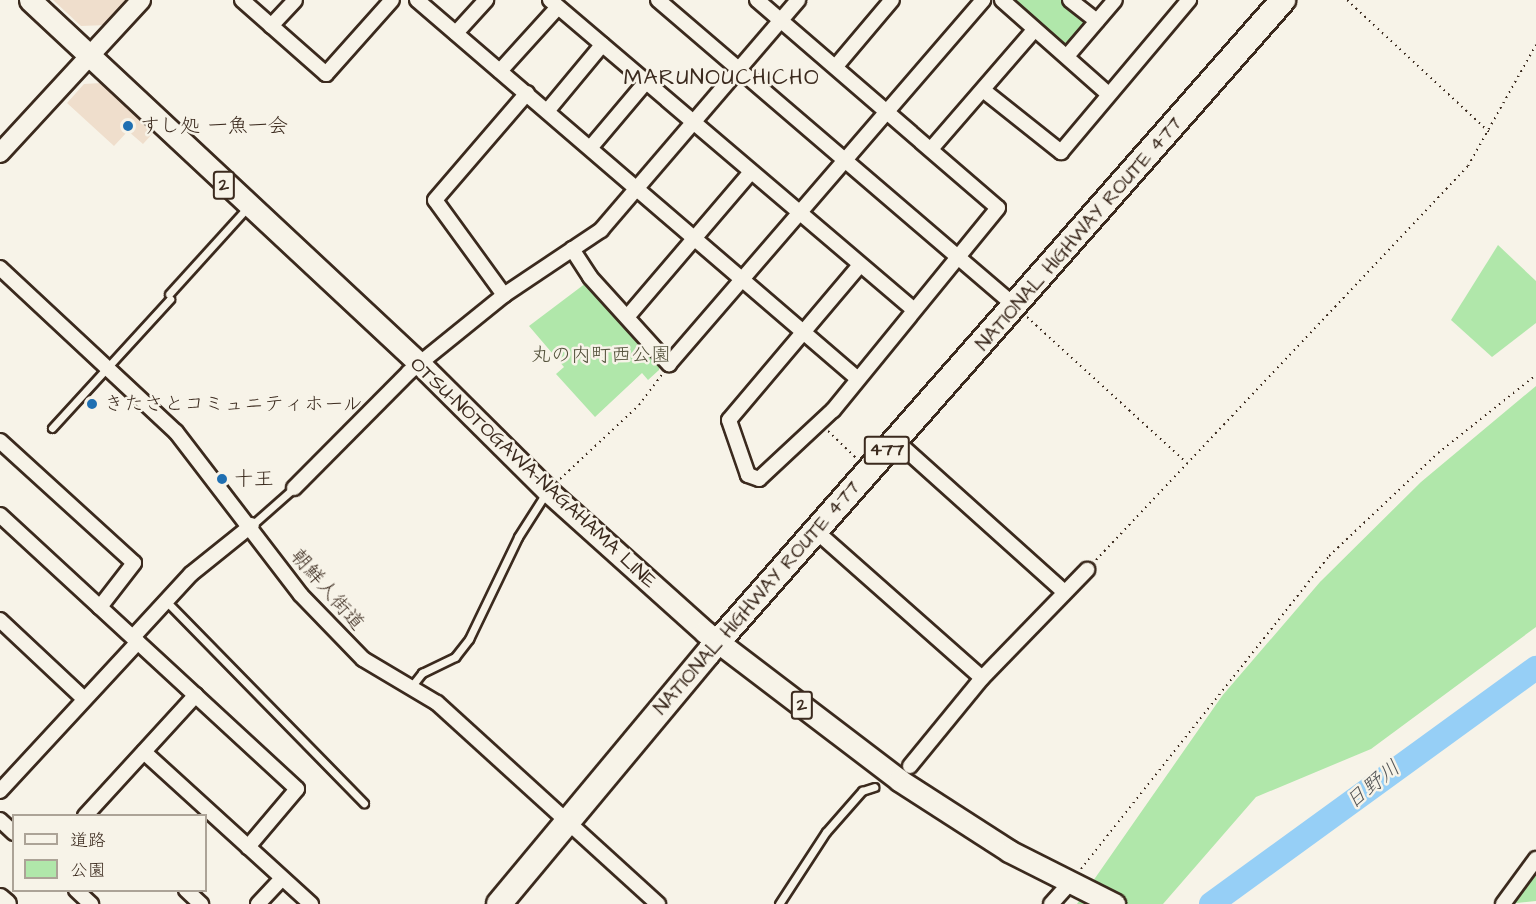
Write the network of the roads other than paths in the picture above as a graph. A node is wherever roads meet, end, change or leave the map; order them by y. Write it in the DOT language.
graph roads {
  1 [pos="30,0"];
  2 [pos="141,0"];
  3 [pos="242,0"];
  4 [pos="295,0"];
  5 [pos="392,0"];
  6 [pos="417,0"];
  7 [pos="486,0"];
  8 [pos="658,0"];
  9 [pos="757,0"];
  10 [pos="798,0"];
  11 [pos="892,0"];
  12 [pos="983,0"];
  13 [pos="1002,0"];
  14 [pos="1070,0"];
  15 [pos="1115,0"];
  16 [pos="1189,0"];
  17 [pos="1283,0"];
  18 [pos="554,4"];
  19 [pos="780,21"];
  20 [pos="1097,21"];
  21 [pos="271,26"];
  22 [pos="1034,30"];
  23 [pos="456,33"];
  24 [pos="602,45"];
  25 [pos="1068,55"];
  26 [pos="89,57"];
  27 [pos="837,65"];
  28 [pos="738,69"];
  29 [pos="500,70"];
  30 [pos="646,82"];
  31 [pos="983,90"];
  32 [pos="527,93"];
  33 [pos="1107,93"];
  34 [pos="548,110"];
  35 [pos="886,113"];
  36 [pos="695,122"];
  37 [pos="591,147"];
  38 [pos="931,149"];
  39 [pos="0,153"];
  40 [pos="845,161"];
  41 [pos="751,172"];
  42 [pos="637,188"];
  43 [pos="248,207"];
  44 [pos="801,213"];
  45 [pos="696,236"];
  46 [pos="572,249"];
  47 [pos="959,257"];
  48 [pos="860,265"];
  49 [pos="0,268"];
  50 [pos="744,278"];
  51 [pos="504,295"];
  52 [pos="1016,307"];
  53 [pos="914,310"];
  54 [pos="628,316"];
  55 [pos="802,330"];
  56 [pos="421,365"];
  57 [pos="111,368"];
  58 [pos="858,379"];
  59 [pos="52,428"];
  60 [pos="896,440"];
  61 [pos="0,441"];
  62 [pos="294,488"];
  63 [pos="548,491"];
  64 [pos="0,515"];
  65 [pos="252,525"];
  66 [pos="817,532"];
  67 [pos="1087,570"];
  68 [pos="1063,591"];
  69 [pos="166,601"];
  70 [pos="100,607"];
  71 [pos="0,621"];
  72 [pos="135,639"];
  73 [pos="723,641"];
  74 [pos="982,678"];
  75 [pos="411,687"];
  76 [pos="196,695"];
  77 [pos="84,699"];
  78 [pos="144,752"];
  79 [pos="910,766"];
  80 [pos="874,788"];
  81 [pos="0,791"];
  82 [pos="364,803"];
  83 [pos="95,812"];
  84 [pos="0,820"];
  85 [pos="566,825"];
  86 [pos="12,831"];
  87 [pos="248,847"];
  88 [pos="1536,859"];
  89 [pos="282,878"];
  90 [pos="1075,885"];
  91 [pos="77,892"];
  92 [pos="187,892"];
  93 [pos="0,898"];
  94 [pos="7,904"];
  95 [pos="91,904"];
  96 [pos="201,904"];
  97 [pos="258,904"];
  98 [pos="310,904"];
  99 [pos="499,904"];
  100 [pos="658,904"];
  101 [pos="779,904"];
  102 [pos="1052,904"];
  103 [pos="1114,904"];
  104 [pos="1503,904"];
  1 -- 26 [label="main road, OTSU-NOTOGAWA-NAGAHAMA LINE / 2"];
  2 -- 26 [label="street"];
  3 -- 21 [label="street"];
  4 -- 21 [label="street"];
  5 -- 21 [label="street"];
  6 -- 23 [label="street"];
  7 -- 23 [label="street"];
  8 -- 28 [label="street"];
  9 -- 19 [label="street"];
  10 -- 19 [label="street"];
  11 -- 27 [label="street"];
  12 -- 35 [label="street"];
  13 -- 22 [label="street"];
  14 -- 20 [label="street"];
  15 -- 20 [label="street"];
  16 -- 33 [label="street"];
  17 -- 52 [label="highway, NATIONAL HIGHWAY ROUTE 477 / 477"];
  18 -- 24 [label="street"];
  18 -- 29 [label="street"];
  19 -- 27 [label="street"];
  19 -- 28 [label="street"];
  20 -- 25 [label="street"];
  22 -- 25 [label="street"];
  22 -- 31 [label="street"];
  23 -- 29 [label="street"];
  24 -- 30 [label="street"];
  24 -- 34 [label="street"];
  25 -- 33 [label="street"];
  26 -- 39 [label="street"];
  26 -- 43 [label="main road, OTSU-NOTOGAWA-NAGAHAMA LINE / 2"];
  27 -- 35 [label="street"];
  28 -- 36 [label="street"];
  28 -- 40 [label="street"];
  29 -- 32 [label="street"];
  30 -- 36 [label="street"];
  30 -- 37 [label="street"];
  31 -- 33 [label="street"];
  31 -- 38 [label="street"];
  32 -- 34 [label="street"];
  32 -- 51 [label="street"];
  34 -- 37 [label="street"];
  35 -- 38 [label="street"];
  35 -- 40 [label="street"];
  36 -- 41 [label="street"];
  36 -- 42 [label="street"];
  37 -- 42 [label="street"];
  38 -- 47 [label="street"];
  40 -- 44 [label="street"];
  40 -- 47 [label="street"];
  41 -- 44 [label="street"];
  41 -- 45 [label="street"];
  42 -- 45 [label="street"];
  42 -- 46 [label="street"];
  43 -- 56 [label="main road, OTSU-NOTOGAWA-NAGAHAMA LINE / 2"];
  43 -- 57 [label="lane"];
  44 -- 48 [label="street"];
  44 -- 50 [label="street"];
  45 -- 50 [label="street"];
  45 -- 54 [label="street"];
  46 -- 51 [label="street"];
  46 -- 54 [label="street"];
  47 -- 52 [label="street"];
  47 -- 53 [label="street"];
  48 -- 53 [label="street"];
  48 -- 55 [label="street"];
  49 -- 57 [label="street, 朝鮮人街道"];
  50 -- 54 [label="street"];
  50 -- 55 [label="street"];
  51 -- 56 [label="street"];
  52 -- 60 [label="highway, NATIONAL HIGHWAY ROUTE 477 / 477"];
  53 -- 58 [label="street"];
  55 -- 58 [label="street"];
  55 -- 58 [label="street"];
  56 -- 62 [label="street"];
  56 -- 63 [label="main road, OTSU-NOTOGAWA-NAGAHAMA LINE / 2"];
  57 -- 59 [label="lane"];
  57 -- 65 [label="street, 朝鮮人街道"];
  60 -- 66 [label="highway, NATIONAL HIGHWAY ROUTE 477 / 477"];
  60 -- 68 [label="street"];
  61 -- 70 [label="street"];
  62 -- 65 [label="lane"];
  63 -- 73 [label="main road, OTSU-NOTOGAWA-NAGAHAMA LINE / 2"];
  63 -- 75 [label="lane"];
  64 -- 70 [label="street"];
  65 -- 69 [label="street"];
  65 -- 75 [label="street, 朝鮮人街道"];
  66 -- 73 [label="highway, NATIONAL HIGHWAY ROUTE 477 / 477"];
  66 -- 74 [label="street"];
  67 -- 68 [label="street"];
  68 -- 74 [label="street"];
  69 -- 72 [label="street"];
  69 -- 82 [label="lane"];
  70 -- 72 [label="street"];
  71 -- 77 [label="street"];
  72 -- 76 [label="street"];
  72 -- 77 [label="street"];
  73 -- 85 [label="highway, NATIONAL HIGHWAY ROUTE 477 / 477"];
  73 -- 90 [label="main road, OTSU-NOTOGAWA-NAGAHAMA LINE / 2"];
  74 -- 79 [label="street"];
  75 -- 85 [label="street, 朝鮮人街道"];
  76 -- 78 [label="street"];
  76 -- 87 [label="street"];
  77 -- 81 [label="street"];
  78 -- 83 [label="street"];
  78 -- 87 [label="street"];
  80 -- 101 [label="lane"];
  84 -- 86 [label="street"];
  85 -- 99 [label="highway, NATIONAL HIGHWAY ROUTE 477 / 477"];
  85 -- 100 [label="street, 朝鮮人街道"];
  87 -- 89 [label="street"];
  88 -- 104 [label="street"];
  89 -- 97 [label="street"];
  89 -- 98 [label="street"];
  90 -- 102 [label="street"];
  90 -- 103 [label="main road, OTSU-NOTOGAWA-NAGAHAMA LINE / 2"];
  91 -- 95 [label="street"];
  92 -- 96 [label="street"];
  93 -- 94 [label="street"];
}
